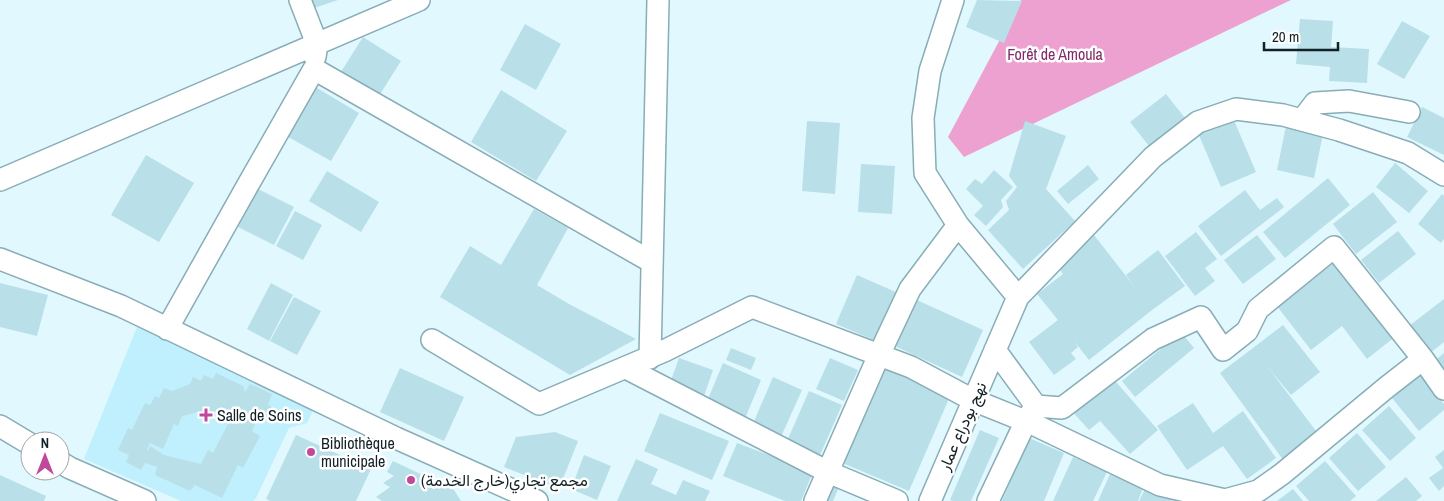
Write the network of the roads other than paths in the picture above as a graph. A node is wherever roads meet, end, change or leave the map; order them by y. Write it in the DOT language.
graph roads {
  1 [pos="300,0"];
  2 [pos="419,0"];
  3 [pos="658,0"];
  4 [pos="953,0"];
  5 [pos="317,44"];
  6 [pos="314,69"];
  7 [pos="1409,112"];
  8 [pos="1302,120"];
  9 [pos="1444,174"];
  10 [pos="0,180"];
  11 [pos="958,225"];
  12 [pos="0,259"];
  13 [pos="652,262"];
  14 [pos="1018,297"];
  15 [pos="167,329"];
  16 [pos="432,340"];
  17 [pos="995,350"];
  18 [pos="879,355"];
  19 [pos="650,358"];
  20 [pos="1423,359"];
  21 [pos="626,368"];
  22 [pos="1444,389"];
  23 [pos="974,400"];
  24 [pos="1031,413"];
  25 [pos="0,426"];
  26 [pos="20,438"];
  27 [pos="70,468"];
  28 [pos="828,472"];
  29 [pos="145,501"];
  30 [pos="537,501"];
  31 [pos="815,501"];
  32 [pos="897,501"];
  33 [pos="930,501"];
  34 [pos="988,501"];
  1 -- 5 [label="street"];
  2 -- 5 [label="street"];
  3 -- 13 [label="street"];
  4 -- 11 [label="street"];
  5 -- 6 [label="street"];
  5 -- 10 [label="street"];
  6 -- 13 [label="street"];
  6 -- 15 [label="street"];
  7 -- 8 [label="street"];
  8 -- 9 [label="street"];
  8 -- 14 [label="street"];
  11 -- 14 [label="street"];
  11 -- 18 [label="street"];
  12 -- 15 [label="street"];
  13 -- 19 [label="street"];
  14 -- 17 [label="street, نهج بودراع عمار"];
  15 -- 30 [label="street"];
  16 -- 21 [label="street"];
  17 -- 23 [label="street, نهج بودراع عمار"];
  17 -- 24 [label="street"];
  18 -- 19 [label="street"];
  18 -- 23 [label="street"];
  18 -- 28 [label="street"];
  19 -- 21 [label="street"];
  20 -- 22 [label="street"];
  20 -- 24 [label="street"];
  20 -- 24 [label="street"];
  21 -- 28 [label="street"];
  23 -- 24 [label="street"];
  23 -- 33 [label="street, نهج بودراع عمار"];
  24 -- 34 [label="street"];
  25 -- 26 [label="street"];
  27 -- 29 [label="street"];
  28 -- 31 [label="street"];
  28 -- 32 [label="street"];
}
